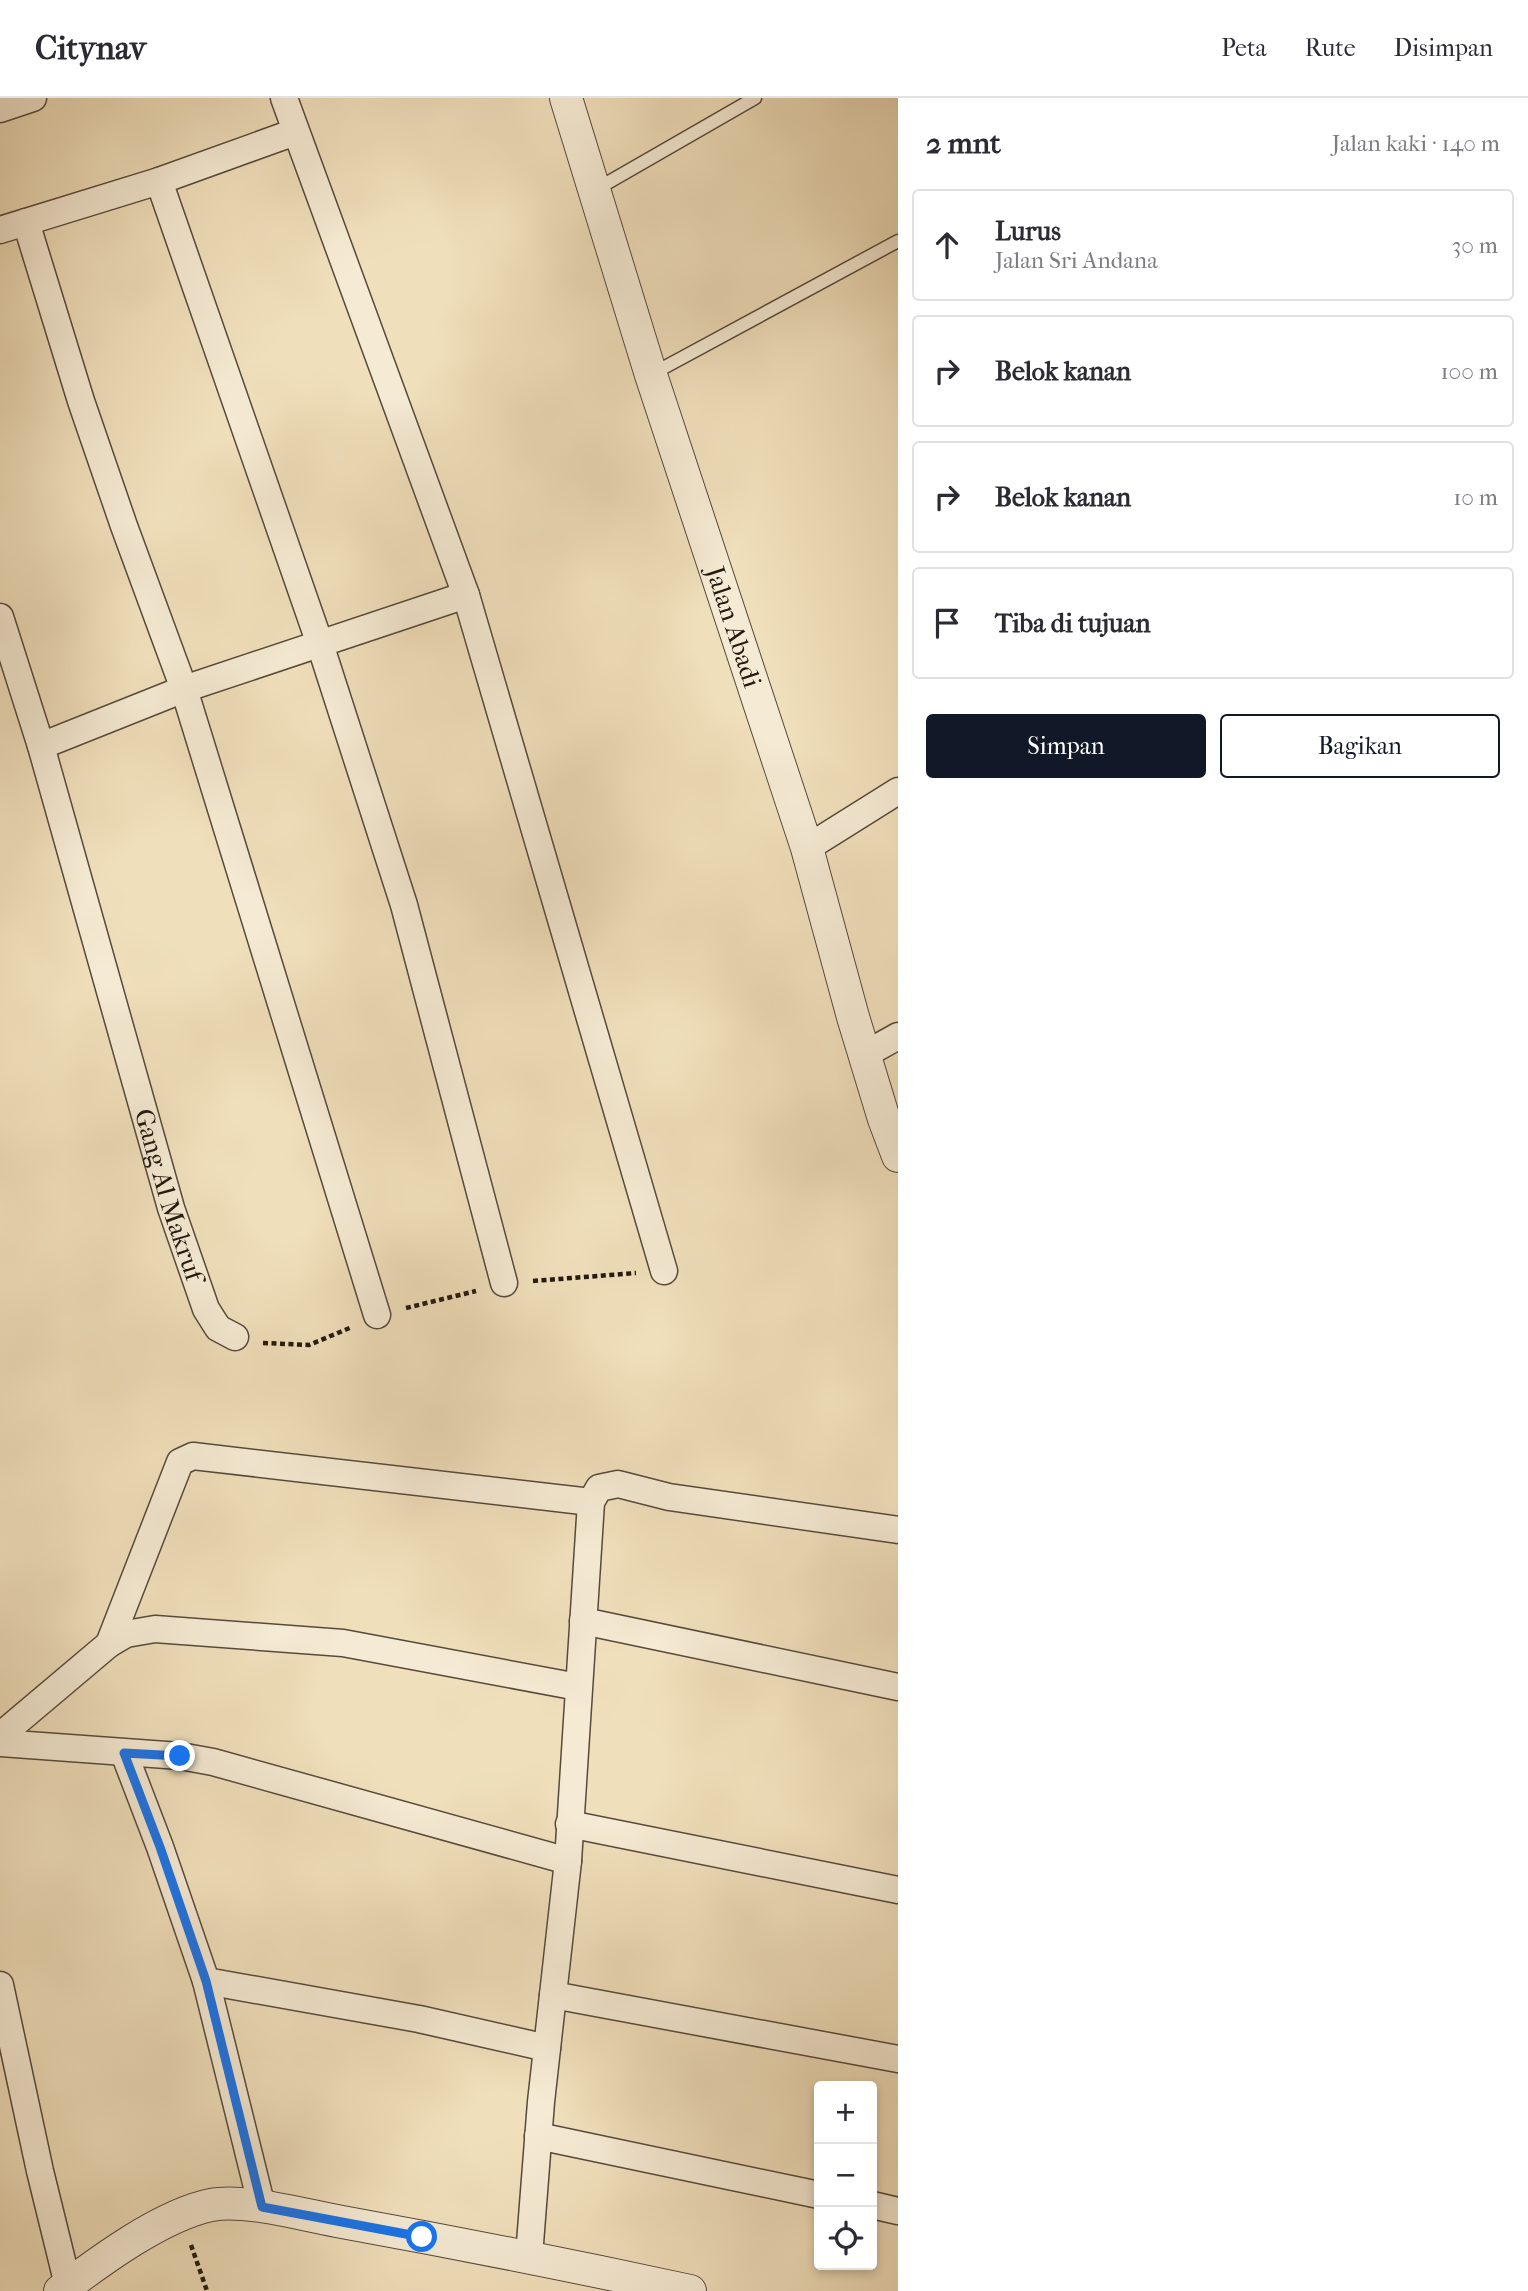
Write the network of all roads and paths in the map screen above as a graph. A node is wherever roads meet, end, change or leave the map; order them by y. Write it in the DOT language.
graph roads {
  1 [pos="33,98"];
  2 [pos="284,98"];
  3 [pos="566,98"];
  4 [pos="755,98"];
  5 [pos="0,109"];
  6 [pos="295,132"];
  7 [pos="159,181"];
  8 [pos="595,190"];
  9 [pos="26,222"];
  10 [pos="0,230"];
  11 [pos="898,241"];
  12 [pos="651,375"];
  13 [pos="466,595"];
  14 [pos="0,617"];
  15 [pos="320,644"];
  16 [pos="184,689"];
  17 [pos="41,746"];
  18 [pos="898,791"];
  19 [pos="807,848"];
  20 [pos="898,1036"];
  21 [pos="864,1055"];
  22 [pos="898,1156"];
  23 [pos="664,1271"];
  24 [pos="504,1283"];
  25 [pos="377,1315"];
  26 [pos="235,1337"];
  27 [pos="591,1502"];
  28 [pos="898,1530"];
  29 [pos="583,1621"];
  30 [pos="109,1644"];
  31 [pos="578,1687"];
  32 [pos="898,1687"];
  33 [pos="0,1737"];
  34 [pos="0,1743"];
  35 [pos="124,1753"];
  36 [pos="569,1824"];
  37 [pos="568,1861"];
  38 [pos="898,1890"];
  39 [pos="206,1981"];
  40 [pos="0,1985"];
  41 [pos="553,1994"];
  42 [pos="547,2048"];
  43 [pos="898,2059"];
  44 [pos="538,2136"];
  45 [pos="814,2194"];
  46 [pos="262,2207"];
  47 [pos="877,2207"];
  48 [pos="898,2211"];
  49 [pos="180,2215"];
  50 [pos="529,2256"];
  51 [pos="64,2288"];
  52 [pos="207,2291"];
  53 [pos="690,2291"];
  1 -- 5 [label="street"];
  2 -- 6 [label="street"];
  3 -- 8 [label="street, Jalan Abadi"];
  4 -- 8 [label="lane"];
  6 -- 7 [label="street"];
  6 -- 13 [label="street"];
  7 -- 9 [label="street"];
  7 -- 15 [label="street"];
  8 -- 12 [label="street, Jalan Abadi"];
  9 -- 10 [label="street"];
  9 -- 16 [label="street"];
  11 -- 12 [label="lane"];
  12 -- 19 [label="street, Jalan Abadi"];
  13 -- 15 [label="street"];
  13 -- 23 [label="street"];
  14 -- 17 [label="street, Gang Al Makruf"];
  15 -- 16 [label="street"];
  15 -- 24 [label="street"];
  16 -- 17 [label="street"];
  16 -- 25 [label="street"];
  17 -- 26 [label="street, Gang Al Makruf"];
  18 -- 19 [label="street"];
  19 -- 21 [label="street, Jalan Abadi"];
  20 -- 21 [label="street"];
  21 -- 22 [label="street, Jalan Abadi"];
  23 -- 24 [label="path"];
  24 -- 25 [label="path"];
  25 -- 26 [label="path"];
  27 -- 28 [label="street"];
  27 -- 29 [label="street"];
  27 -- 30 [label="street"];
  29 -- 31 [label="street"];
  29 -- 32 [label="street"];
  30 -- 31 [label="street"];
  30 -- 33 [label="street"];
  31 -- 36 [label="street"];
  34 -- 35 [label="street"];
  35 -- 37 [label="street"];
  35 -- 39 [label="street"];
  36 -- 37 [label="street"];
  36 -- 38 [label="street"];
  37 -- 41 [label="street"];
  39 -- 42 [label="street"];
  39 -- 46 [label="street"];
  40 -- 51 [label="street"];
  41 -- 42 [label="street"];
  41 -- 43 [label="street"];
  42 -- 44 [label="street"];
  44 -- 45 [label="street"];
  44 -- 50 [label="street"];
  46 -- 49 [label="street"];
  46 -- 50 [label="street"];
  47 -- 48 [label="street"];
  49 -- 51 [label="street"];
  49 -- 52 [label="path"];
  50 -- 53 [label="street"];
}
